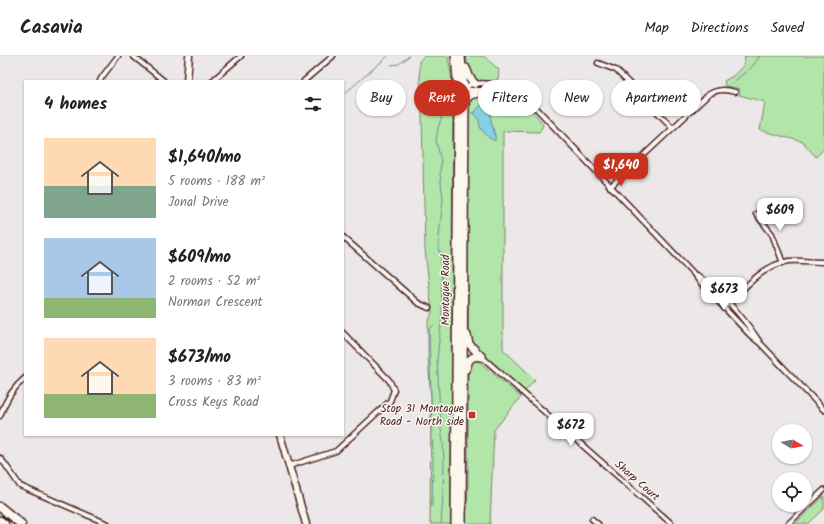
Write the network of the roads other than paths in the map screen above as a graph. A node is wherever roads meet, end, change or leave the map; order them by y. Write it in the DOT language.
graph roads {
  1 [pos="118,56"];
  2 [pos="133,56"];
  3 [pos="186,56"];
  4 [pos="189,56"];
  5 [pos="241,56"];
  6 [pos="333,56"];
  7 [pos="455,56"];
  8 [pos="463,56"];
  9 [pos="598,63"];
  10 [pos="456,66"];
  11 [pos="100,80"];
  12 [pos="163,80"];
  13 [pos="183,80"];
  14 [pos="187,80"];
  15 [pos="213,80"];
  16 [pos="305,80"];
  17 [pos="460,80"];
  18 [pos="464,80"];
  19 [pos="475,84"];
  20 [pos="478,84"];
  21 [pos="470,85"];
  22 [pos="735,92"];
  23 [pos="542,114"];
  24 [pos="459,116"];
  25 [pos="464,116"];
  26 [pos="458,125"];
  27 [pos="672,127"];
  28 [pos="610,187"];
  29 [pos="756,214"];
  30 [pos="344,238"];
  31 [pos="824,262"];
  32 [pos="782,263"];
  33 [pos="693,273"];
  34 [pos="728,304"];
  35 [pos="463,306"];
  36 [pos="429,308"];
  37 [pos="724,308"];
  38 [pos="344,334"];
  39 [pos="761,344"];
  40 [pos="482,357"];
  41 [pos="24,379"];
  42 [pos="463,385"];
  43 [pos="824,410"];
  44 [pos="0,416"];
  45 [pos="280,436"];
  46 [pos="0,458"];
  47 [pos="289,466"];
  48 [pos="824,490"];
  49 [pos="0,507"];
  50 [pos="592,519"];
  51 [pos="0,521"];
  52 [pos="4,524"];
  53 [pos="21,524"];
  54 [pos="108,524"];
  55 [pos="306,524"];
  56 [pos="456,524"];
  57 [pos="462,524"];
  58 [pos="598,524"];
  59 [pos="672,524"];
  60 [pos="788,524"];
  1 -- 11 [label="street"];
  2 -- 12 [label="street"];
  3 -- 13 [label="street"];
  4 -- 14 [label="street"];
  5 -- 15 [label="street"];
  6 -- 16 [label="street"];
  7 -- 10 [label="main road, Montague Road"];
  8 -- 18 [label="main road, Montague Road"];
  8 -- 19 [label="main road"];
  9 -- 27 [label="street"];
  10 -- 17 [label="main road"];
  10 -- 26 [label="main road, Montague Road"];
  19 -- 20 [label="street"];
  19 -- 21 [label="street"];
  22 -- 27 [label="street"];
  23 -- 28 [label="street"];
  24 -- 26 [label="main road"];
  25 -- 35 [label="main road, Montague Road"];
  26 -- 56 [label="main road, Montague Road"];
  27 -- 28 [label="street"];
  28 -- 33 [label="street"];
  29 -- 32 [label="street"];
  30 -- 36 [label="street"];
  31 -- 32 [label="street"];
  32 -- 34 [label="street"];
  33 -- 34 [label="street"];
  33 -- 37 [label="street"];
  34 -- 37 [label="street"];
  34 -- 39 [label="street"];
  35 -- 40 [label="main road"];
  35 -- 42 [label="main road, Montague Road"];
  37 -- 39 [label="street"];
  38 -- 47 [label="street"];
  39 -- 43 [label="street"];
  40 -- 42 [label="main road"];
  40 -- 59 [label="street, Sharp Court"];
  41 -- 44 [label="street"];
  42 -- 57 [label="main road, Montague Road"];
  45 -- 47 [label="street"];
  46 -- 54 [label="street"];
  47 -- 55 [label="street"];
  48 -- 60 [label="street"];
  49 -- 53 [label="highway"];
  50 -- 58 [label="street"];
  51 -- 52 [label="highway"];
}
